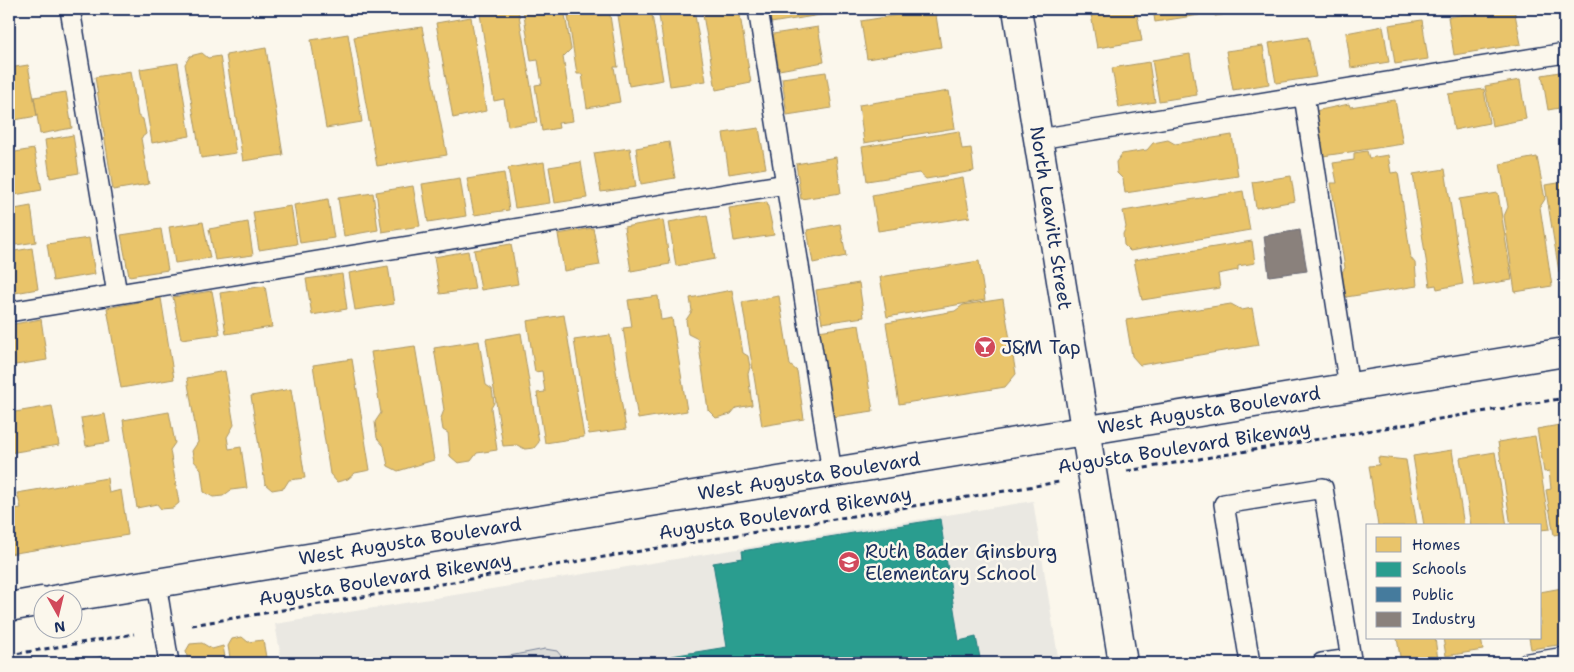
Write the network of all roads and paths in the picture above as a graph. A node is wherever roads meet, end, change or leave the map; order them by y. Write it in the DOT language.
graph roads {
  1 [pos="70,9"];
  2 [pos="758,9"];
  3 [pos="1017,9"];
  4 [pos="1565,53"];
  5 [pos="1304,96"];
  6 [pos="1039,139"];
  7 [pos="786,184"];
  8 [pos="117,294"];
  9 [pos="9,312"];
  10 [pos="1565,352"];
  11 [pos="1349,387"];
  12 [pos="1565,398"];
  13 [pos="1086,430"];
  14 [pos="832,472"];
  15 [pos="1093,476"];
  16 [pos="156,583"];
  17 [pos="82,595"];
  18 [pos="32,603"];
  19 [pos="9,607"];
  20 [pos="163,629"];
  21 [pos="9,655"];
  22 [pos="1565,657"];
  23 [pos="169,663"];
  24 [pos="1123,663"];
  25 [pos="1250,663"];
  26 [pos="1322,663"];
  27 [pos="1528,663"];
  1 -- 8 [label="lane"];
  2 -- 7 [label="lane"];
  3 -- 6 [label="street, North Leavitt Street"];
  4 -- 5 [label="lane"];
  5 -- 6 [label="lane"];
  5 -- 11 [label="lane"];
  6 -- 13 [label="street, North Leavitt Street"];
  7 -- 8 [label="lane"];
  7 -- 14 [label="lane"];
  8 -- 9 [label="lane"];
  10 -- 11 [label="street, West Augusta Boulevard"];
  11 -- 13 [label="street, West Augusta Boulevard"];
  12 -- 15 [label="path, Augusta Boulevard Bikeway"];
  13 -- 14 [label="street, West Augusta Boulevard"];
  13 -- 15 [label="street, North Leavitt Street"];
  14 -- 16 [label="street, West Augusta Boulevard"];
  15 -- 20 [label="path, Augusta Boulevard Bikeway"];
  15 -- 24 [label="street, North Leavitt Street"];
  16 -- 17 [label="street, West Augusta Boulevard"];
  16 -- 20 [label="lane"];
  18 -- 19 [label="street"];
  20 -- 21 [label="path, Augusta Boulevard Bikeway"];
  20 -- 23 [label="lane"];
  22 -- 27 [label="lane"];
  25 -- 26 [label="lane"];
}
